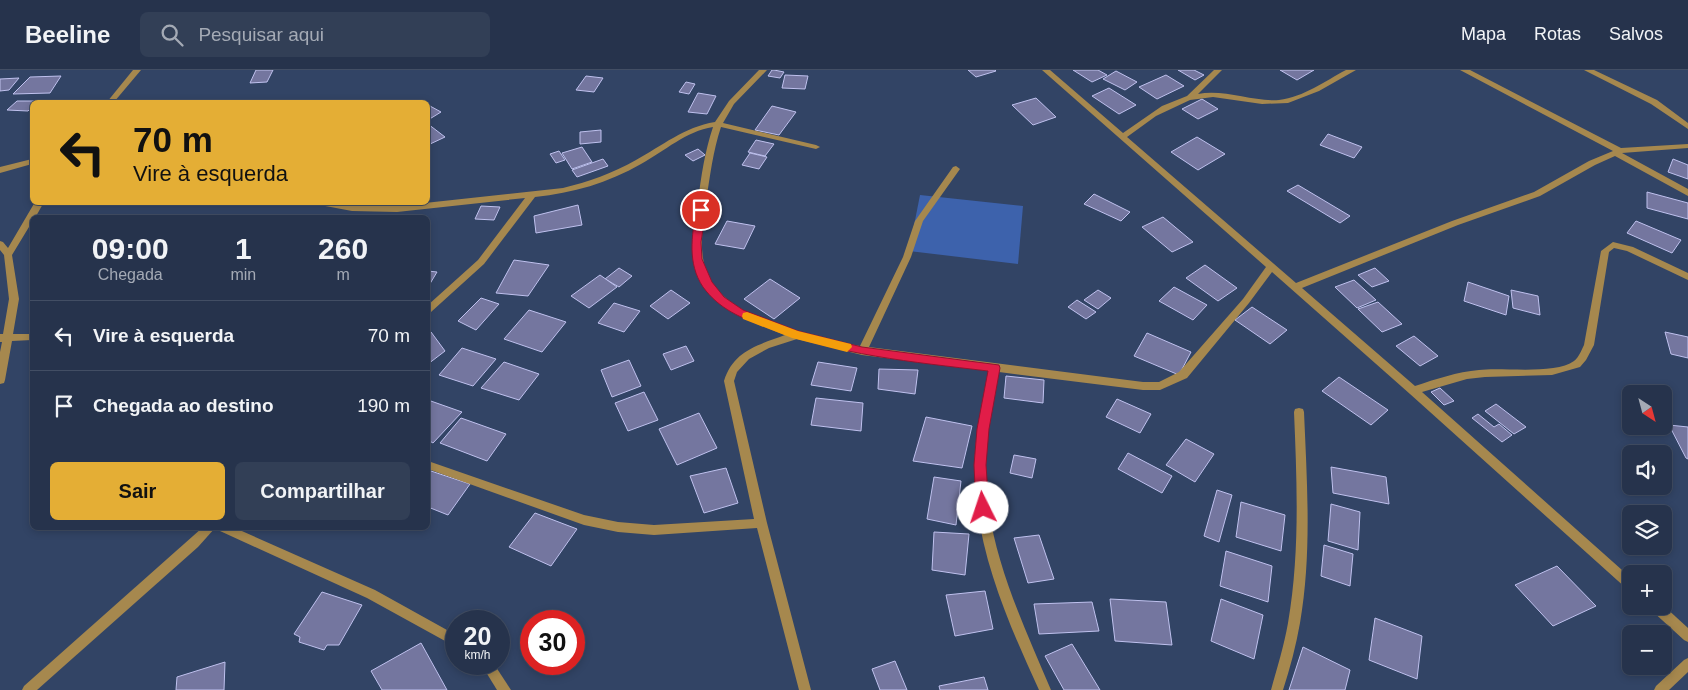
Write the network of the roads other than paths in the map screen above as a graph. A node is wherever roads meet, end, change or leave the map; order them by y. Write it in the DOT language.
graph roads {
  1 [pos="137,70"];
  2 [pos="763,70"];
  3 [pos="1046,70"];
  4 [pos="1218,70"];
  5 [pos="1333,70"];
  6 [pos="1352,70"];
  7 [pos="1464,70"];
  8 [pos="1588,70"];
  9 [pos="1341,75"];
  10 [pos="1190,97"];
  11 [pos="112,100"];
  12 [pos="718,124"];
  13 [pos="1688,127"];
  14 [pos="1123,136"];
  15 [pos="1688,146"];
  16 [pos="816,147"];
  17 [pos="1617,152"];
  18 [pos="30,162"];
  19 [pos="956,169"];
  20 [pos="0,170"];
  21 [pos="1688,193"];
  22 [pos="531,196"];
  23 [pos="336,205"];
  24 [pos="30,219"];
  25 [pos="0,244"];
  26 [pos="8,255"];
  27 [pos="1271,267"];
  28 [pos="1688,277"];
  29 [pos="1294,287"];
  30 [pos="430,308"];
  31 [pos="796,335"];
  32 [pos="30,337"];
  33 [pos="4,338"];
  34 [pos="862,351"];
  35 [pos="995,368"];
  36 [pos="0,380"];
  37 [pos="1414,391"];
  38 [pos="1299,412"];
  39 [pos="430,466"];
  40 [pos="761,523"];
  41 [pos="207,530"];
  42 [pos="228,530"];
  43 [pos="1622,577"];
  44 [pos="1665,615"];
  45 [pos="445,635"];
  46 [pos="1688,636"];
  47 [pos="1688,664"];
  48 [pos="495,675"];
  49 [pos="28,690"];
  50 [pos="505,690"];
  51 [pos="805,690"];
  52 [pos="1045,690"];
  53 [pos="1278,690"];
  54 [pos="1660,690"];
  1 -- 11 [label="street"];
  2 -- 12 [label="street"];
  3 -- 14 [label="street"];
  4 -- 10 [label="street"];
  5 -- 9 [label="street"];
  6 -- 9 [label="street"];
  7 -- 17 [label="street"];
  8 -- 13 [label="street"];
  9 -- 10 [label="street"];
  10 -- 14 [label="street"];
  12 -- 16 [label="street"];
  12 -- 22 [label="street"];
  12 -- 31 [label="street"];
  14 -- 27 [label="street"];
  15 -- 17 [label="street"];
  17 -- 21 [label="street"];
  17 -- 29 [label="street"];
  18 -- 20 [label="street"];
  19 -- 34 [label="street"];
  22 -- 23 [label="street"];
  22 -- 30 [label="street"];
  24 -- 26 [label="street"];
  25 -- 26 [label="street"];
  26 -- 33 [label="street"];
  27 -- 29 [label="street"];
  27 -- 35 [label="street"];
  28 -- 37 [label="street"];
  29 -- 37 [label="street"];
  31 -- 34 [label="street"];
  31 -- 40 [label="street"];
  32 -- 33 [label="street"];
  33 -- 36 [label="street"];
  34 -- 35 [label="street"];
  35 -- 52 [label="street"];
  37 -- 43 [label="street"];
  38 -- 53 [label="street"];
  39 -- 40 [label="street"];
  40 -- 51 [label="street"];
  41 -- 49 [label="street"];
  42 -- 45 [label="street"];
  44 -- 46 [label="street"];
  47 -- 54 [label="street"];
  48 -- 50 [label="street"];
}
